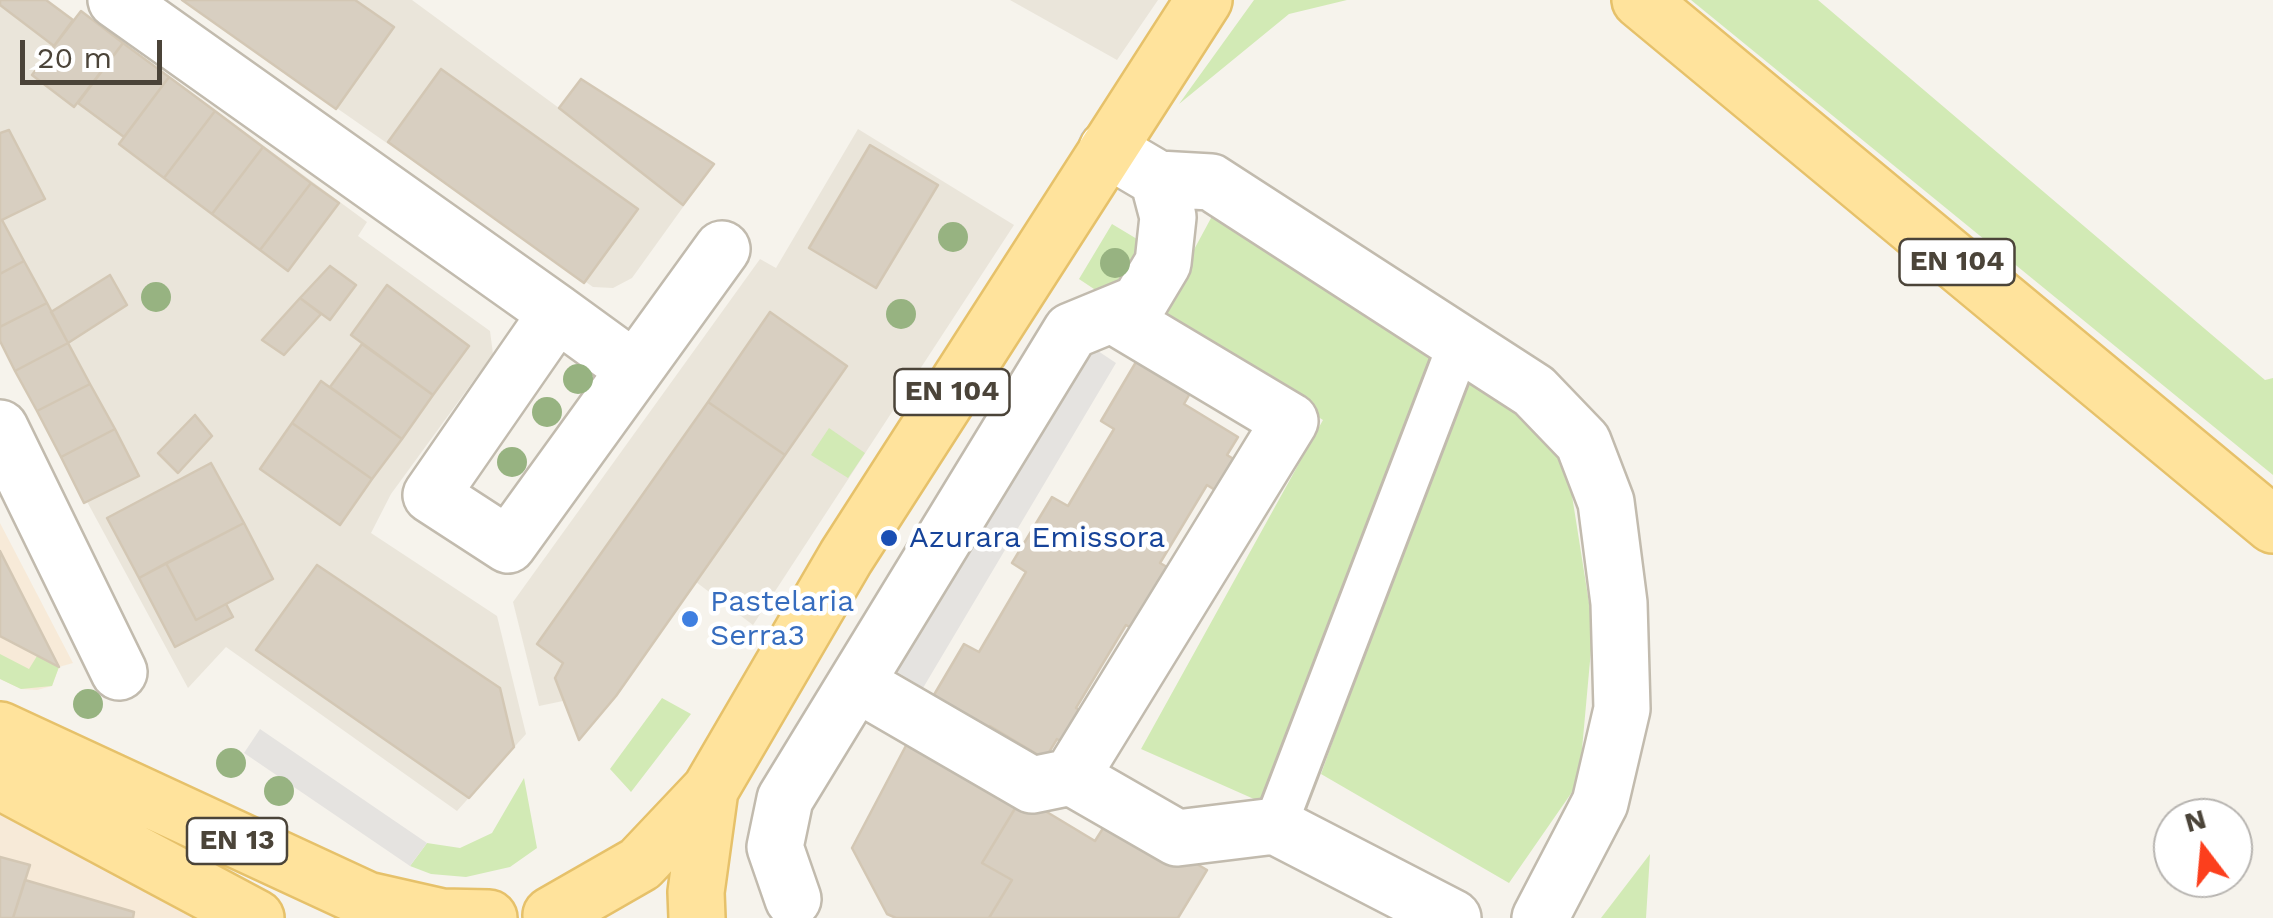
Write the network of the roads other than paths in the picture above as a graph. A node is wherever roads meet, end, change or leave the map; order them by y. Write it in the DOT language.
graph roads {
  1 [pos="116,0"];
  2 [pos="1204,0"];
  3 [pos="1640,0"];
  4 [pos="1107,149"];
  5 [pos="1158,179"];
  6 [pos="722,249"];
  7 [pos="557,312"];
  8 [pos="1116,317"];
  9 [pos="1460,343"];
  10 [pos="634,369"];
  11 [pos="0,428"];
  12 [pos="2273,525"];
  13 [pos="119,672"];
  14 [pos="856,684"];
  15 [pos="0,730"];
  16 [pos="1072,777"];
  17 [pos="0,782"];
  18 [pos="710,790"];
  19 [pos="1275,826"];
  20 [pos="793,900"];
  21 [pos="548,917"];
  22 [pos="256,918"];
  23 [pos="489,918"];
  24 [pos="698,918"];
  25 [pos="1453,918"];
  26 [pos="1540,918"];
  1 -- 7 [label="street"];
  2 -- 4 [label="main road, EN 104"];
  3 -- 12 [label="main road, EN 104"];
  4 -- 5 [label="street"];
  4 -- 18 [label="main road, EN 104"];
  5 -- 8 [label="street"];
  5 -- 9 [label="street"];
  6 -- 10 [label="street"];
  7 -- 10 [label="street"];
  7 -- 10 [label="street"];
  8 -- 14 [label="street"];
  8 -- 16 [label="street"];
  9 -- 19 [label="street"];
  9 -- 26 [label="street"];
  11 -- 13 [label="street"];
  14 -- 16 [label="street"];
  14 -- 20 [label="street"];
  15 -- 23 [label="main road, EN 13"];
  16 -- 19 [label="street"];
  17 -- 22 [label="main road, EN 13"];
  18 -- 21 [label="main road, EN 104"];
  18 -- 24 [label="main road, EN 104"];
  19 -- 25 [label="street"];
}
